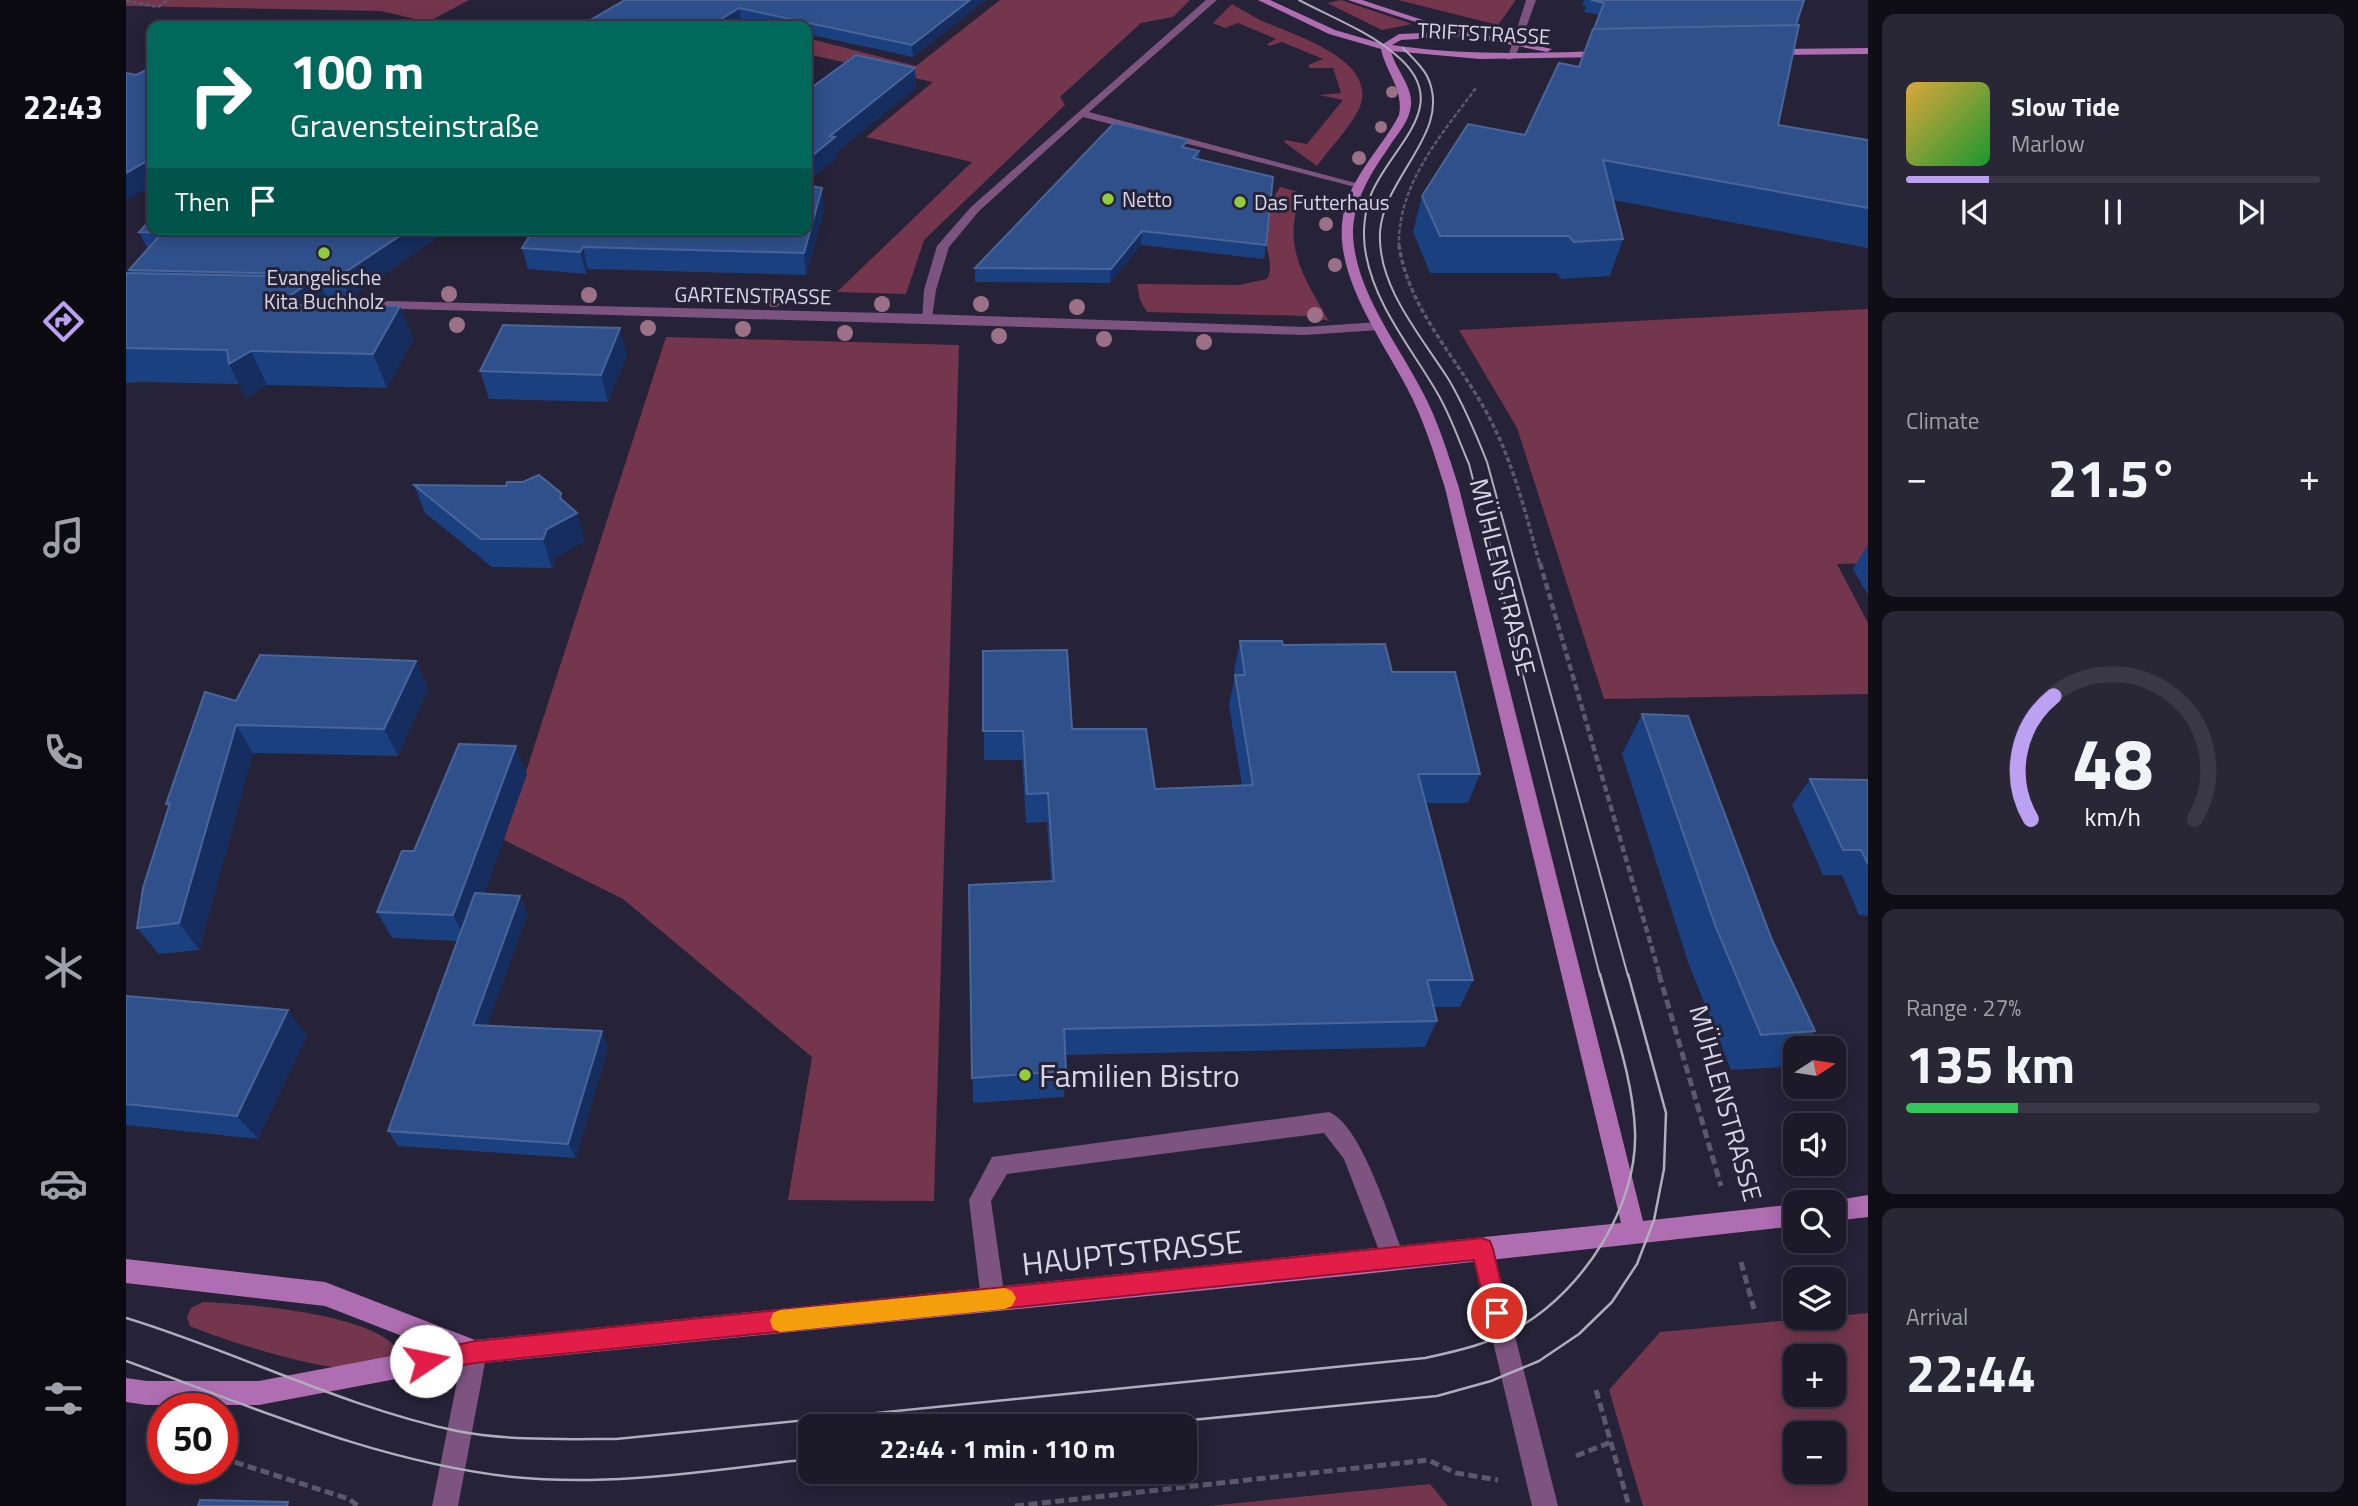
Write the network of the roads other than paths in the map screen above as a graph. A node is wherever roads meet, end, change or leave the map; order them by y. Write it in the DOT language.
graph roads {
  1 [pos="1212,0"];
  2 [pos="1262,0"];
  3 [pos="1353,0"];
  4 [pos="1531,0"];
  5 [pos="1463,34"];
  6 [pos="1516,43"];
  7 [pos="1385,46"];
  8 [pos="1868,51"];
  9 [pos="1759,52"];
  10 [pos="1618,54"];
  11 [pos="1582,55"];
  12 [pos="1510,58"];
  13 [pos="1081,113"];
  14 [pos="1359,187"];
  15 [pos="291,303"];
  16 [pos="926,318"];
  17 [pos="1379,326"];
  18 [pos="1868,1206"];
  19 [pos="1846,1209"];
  20 [pos="1783,1215"];
  21 [pos="1634,1231"];
  22 [pos="1482,1249"];
  23 [pos="1394,1258"];
  24 [pos="126,1271"];
  25 [pos="993,1299"];
  26 [pos="475,1352"];
  27 [pos="126,1390"];
  28 [pos="445,1506"];
  29 [pos="1545,1506"];
  1 -- 13 [label="street"];
  2 -- 7 [label="main road, TRIFTSTRASSE"];
  3 -- 5 [label="main road"];
  4 -- 6 [label="street"];
  5 -- 6 [label="main road, TRIFTSTRASSE"];
  5 -- 7 [label="main road"];
  6 -- 11 [label="main road, TRIFTSTRASSE"];
  6 -- 12 [label="street"];
  7 -- 12 [label="main road, TRIFTSTRASSE"];
  7 -- 14 [label="main road, MÜHLENSTRASSE"];
  8 -- 9 [label="main road"];
  10 -- 11 [label="main road, TRIFTSTRASSE"];
  11 -- 12 [label="main road, TRIFTSTRASSE"];
  13 -- 14 [label="street"];
  13 -- 16 [label="street"];
  14 -- 17 [label="main road, MÜHLENSTRASSE"];
  15 -- 16 [label="street, GARTENSTRASSE"];
  16 -- 17 [label="street, GARTENSTRASSE"];
  17 -- 21 [label="main road, MÜHLENSTRASSE"];
  18 -- 19 [label="main road"];
  20 -- 21 [label="main road, HAUPTSTRASSE"];
  21 -- 22 [label="main road, HAUPTSTRASSE"];
  22 -- 23 [label="main road, HAUPTSTRASSE"];
  22 -- 29 [label="street"];
  23 -- 25 [label="main road, HAUPTSTRASSE"];
  23 -- 25 [label="street"];
  24 -- 26 [label="main road, HAUPTSTRASSE"];
  25 -- 26 [label="main road, HAUPTSTRASSE"];
  26 -- 27 [label="main road, HAUPTSTRASSE"];
  26 -- 28 [label="street"];
}
